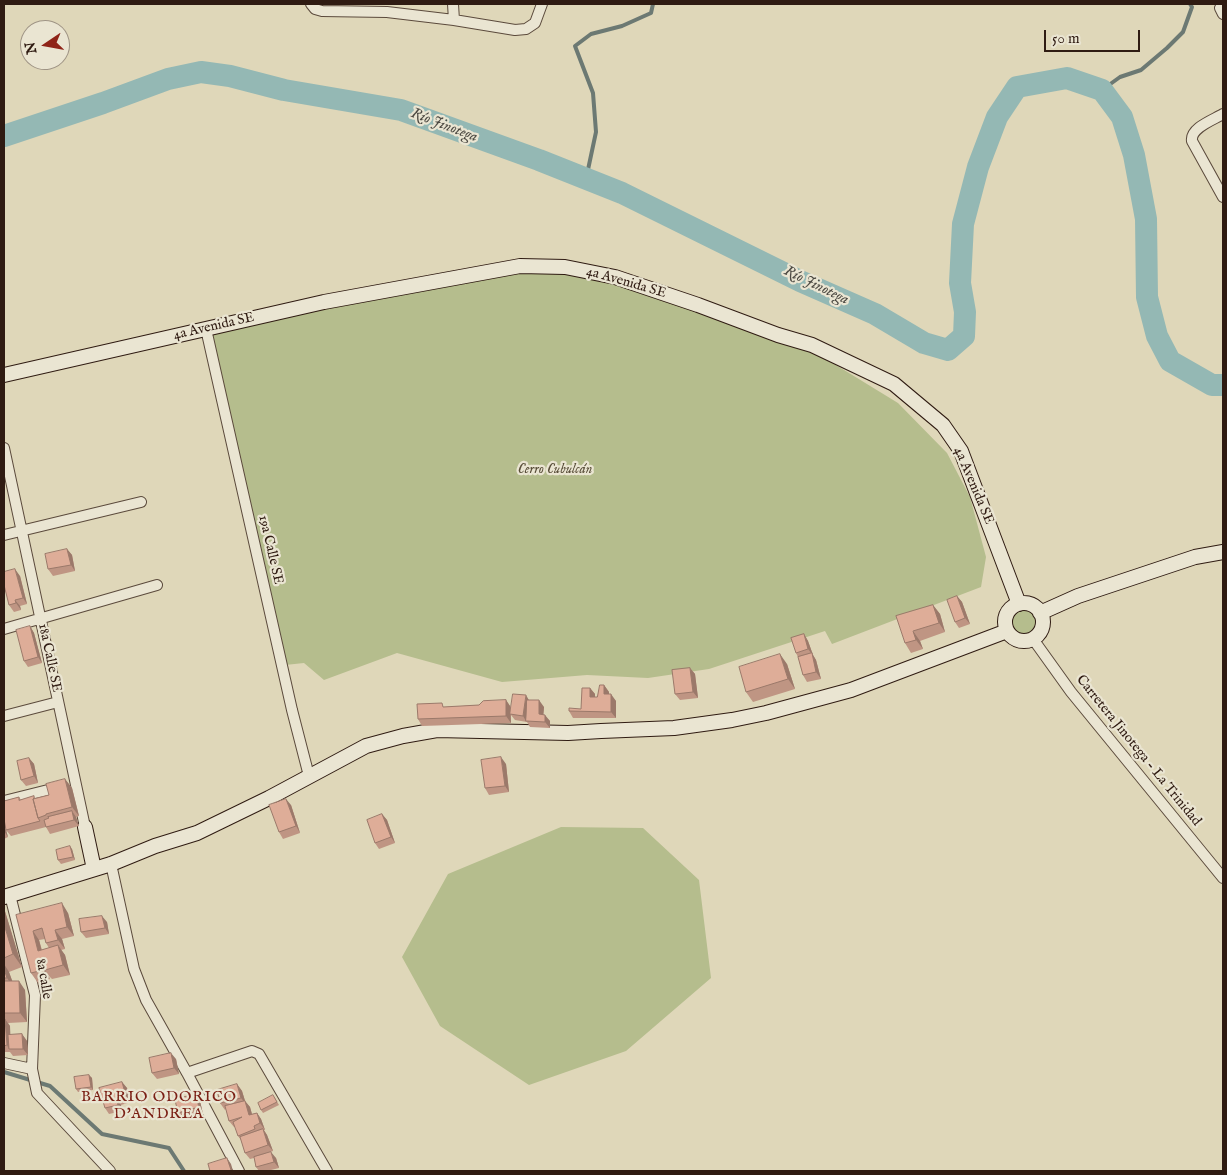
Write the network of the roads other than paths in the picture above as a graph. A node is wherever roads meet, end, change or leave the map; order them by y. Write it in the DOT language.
graph roads {
  1 [pos="311,4"];
  2 [pos="453,4"];
  3 [pos="542,4"];
  4 [pos="386,8"];
  5 [pos="454,20"];
  6 [pos="1223,114"];
  7 [pos="1223,197"];
  8 [pos="206,329"];
  9 [pos="4,375"];
  10 [pos="4,450"];
  11 [pos="141,502"];
  12 [pos="21,530"];
  13 [pos="4,535"];
  14 [pos="1223,552"];
  15 [pos="157,585"];
  16 [pos="1019,604"];
  17 [pos="1040,613"];
  18 [pos="40,619"];
  19 [pos="4,629"];
  20 [pos="1007,631"];
  21 [pos="1033,639"];
  22 [pos="58,702"];
  23 [pos="4,716"];
  24 [pos="309,776"];
  25 [pos="76,784"];
  26 [pos="4,801"];
  27 [pos="85,827"];
  28 [pos="111,864"];
  29 [pos="94,869"];
  30 [pos="1223,878"];
  31 [pos="7,896"];
  32 [pos="4,1063"];
  33 [pos="32,1069"];
  34 [pos="187,1073"];
  35 [pos="110,1171"];
  36 [pos="239,1171"];
  37 [pos="327,1171"];
  1 -- 4 [label="street"];
  2 -- 5 [label="street"];
  3 -- 5 [label="street"];
  4 -- 5 [label="street"];
  6 -- 7 [label="street"];
  8 -- 9 [label="main road, 4a Avenida SE"];
  8 -- 16 [label="main road, 4a Avenida SE"];
  8 -- 24 [label="street, 19a Calle SE"];
  10 -- 12 [label="street, 18a Calle SE"];
  11 -- 12 [label="street"];
  12 -- 13 [label="street"];
  12 -- 18 [label="street, 18a Calle SE"];
  14 -- 17 [label="main road"];
  15 -- 18 [label="street"];
  16 -- 17 [label="main road"];
  16 -- 20 [label="main road"];
  17 -- 21 [label="main road"];
  18 -- 19 [label="street"];
  18 -- 22 [label="street, 18a Calle SE"];
  20 -- 21 [label="main road"];
  20 -- 24 [label="main road"];
  21 -- 30 [label="street, Carretera Jinotega - La Trinidad"];
  22 -- 23 [label="street"];
  22 -- 25 [label="street, 18a Calle SE"];
  24 -- 28 [label="main road"];
  25 -- 26 [label="street"];
  25 -- 27 [label="street, 18a Calle SE"];
  27 -- 29 [label="main road, 18a Calle SE"];
  28 -- 29 [label="main road"];
  28 -- 34 [label="street"];
  29 -- 31 [label="main road"];
  31 -- 33 [label="street, 8a calle"];
  32 -- 33 [label="street"];
  33 -- 35 [label="street, 8a calle"];
  34 -- 36 [label="street"];
  34 -- 37 [label="street"];
}
